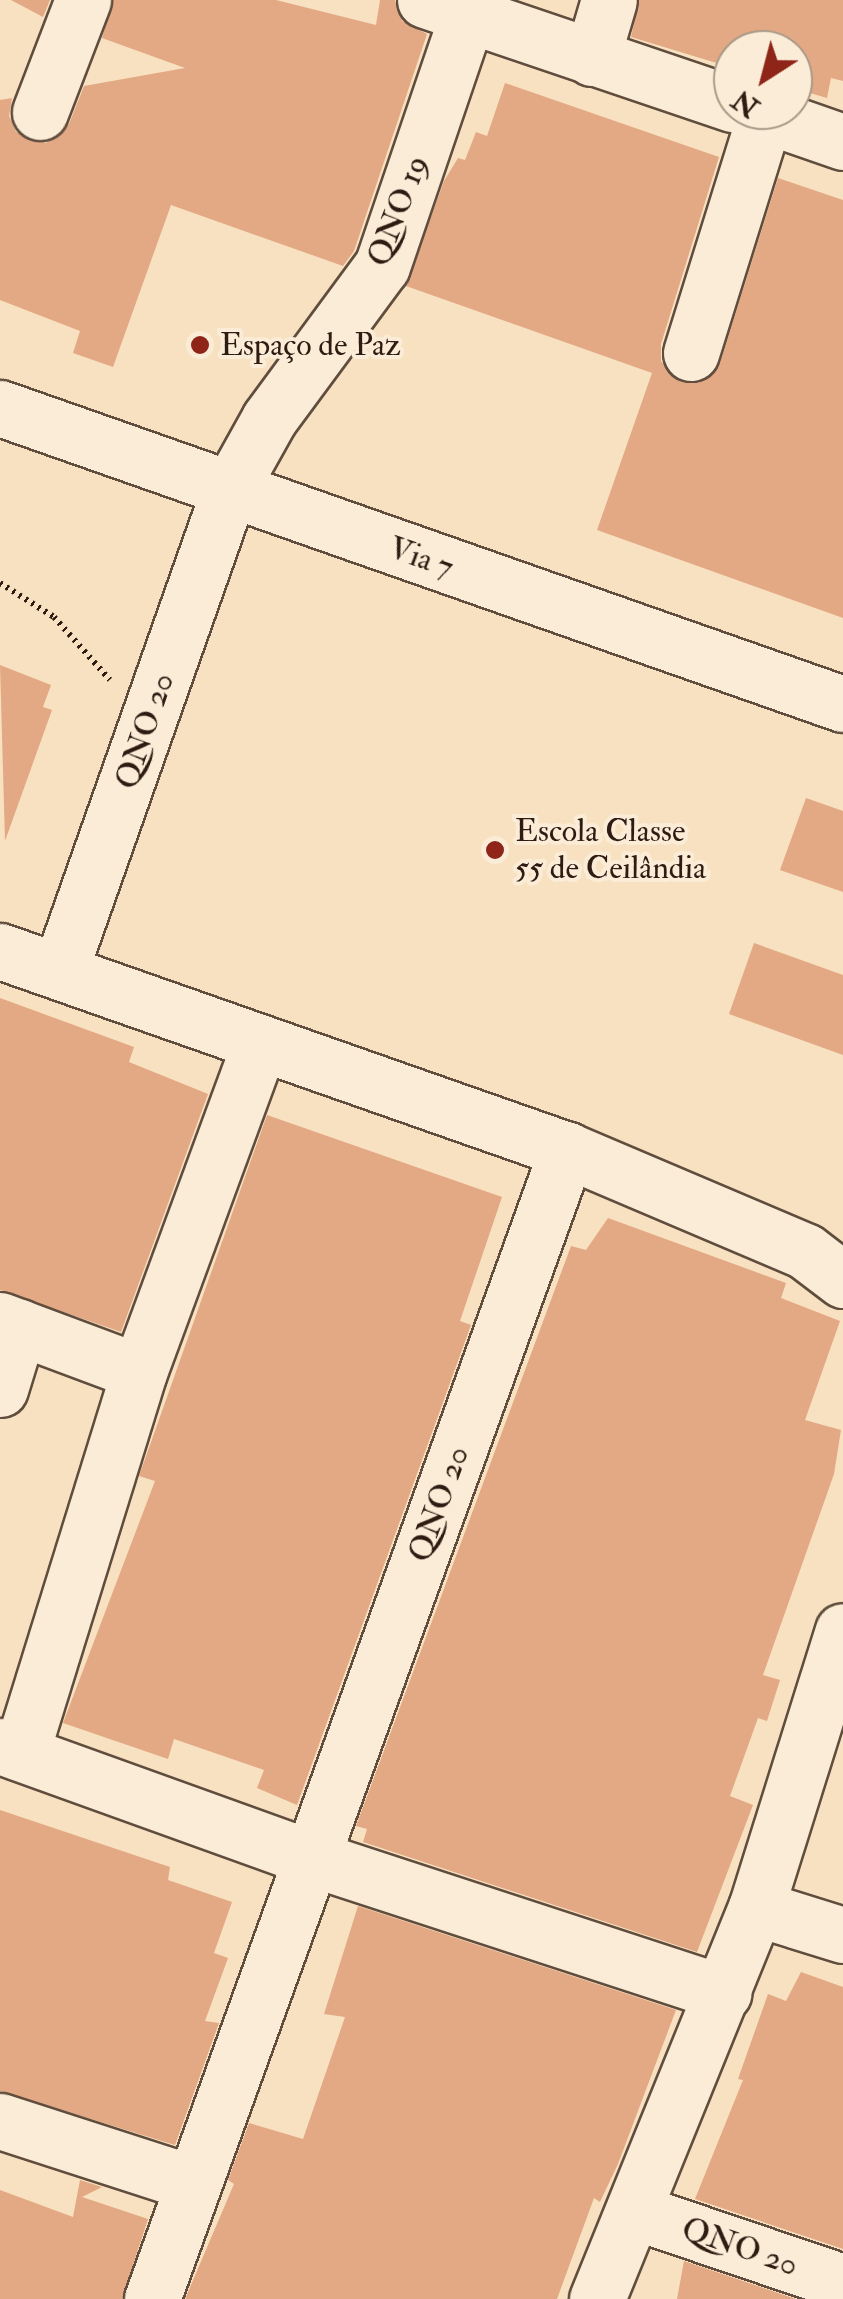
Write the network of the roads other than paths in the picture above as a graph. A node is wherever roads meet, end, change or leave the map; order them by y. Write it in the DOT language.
graph roads {
  1 [pos="83,0"];
  2 [pos="609,0"];
  3 [pos="447,7"];
  4 [pos="592,58"];
  5 [pos="713,98"];
  6 [pos="40,112"];
  7 [pos="745,130"];
  8 [pos="808,130"];
  9 [pos="843,142"];
  10 [pos="691,353"];
  11 [pos="0,408"];
  12 [pos="229,491"];
  13 [pos="843,704"];
  14 [pos="0,951"];
  15 [pos="60,970"];
  16 [pos="260,1043"];
  17 [pos="567,1150"];
  18 [pos="843,1280"];
  19 [pos="10,1324"];
  20 [pos="140,1372"];
  21 [pos="0,1389"];
  22 [pos="843,1631"];
  23 [pos="10,1750"];
  24 [pos="311,1858"];
  25 [pos="756,1908"];
  26 [pos="843,1935"];
  27 [pos="723,1994"];
  28 [pos="0,2122"];
  29 [pos="192,2183"];
  30 [pos="636,2212"];
  31 [pos="843,2282"];
  32 [pos="152,2299"];
  33 [pos="597,2299"];
  1 -- 6 [label="street"];
  2 -- 4 [label="street"];
  3 -- 4 [label="street, QNO 19"];
  3 -- 12 [label="street, QNO 19"];
  4 -- 5 [label="street, QNO 19"];
  7 -- 10 [label="street"];
  8 -- 9 [label="street, QNO 19"];
  11 -- 12 [label="street, Via 7"];
  12 -- 13 [label="street, Via 7"];
  12 -- 15 [label="street, QNO 20"];
  14 -- 15 [label="street"];
  15 -- 16 [label="street"];
  16 -- 17 [label="street"];
  16 -- 20 [label="street"];
  17 -- 18 [label="street"];
  17 -- 24 [label="street, QNO 20"];
  19 -- 20 [label="street"];
  19 -- 21 [label="street"];
  20 -- 23 [label="street"];
  22 -- 25 [label="street, QNO 20"];
  23 -- 24 [label="street"];
  24 -- 27 [label="street"];
  24 -- 29 [label="street, QNO 20"];
  25 -- 26 [label="street"];
  25 -- 27 [label="street, QNO 20"];
  27 -- 30 [label="street, QNO 20"];
  28 -- 29 [label="street"];
  29 -- 32 [label="street, QNO 20"];
  30 -- 31 [label="street, QNO 20"];
  30 -- 33 [label="street, QNO 20"];
}
